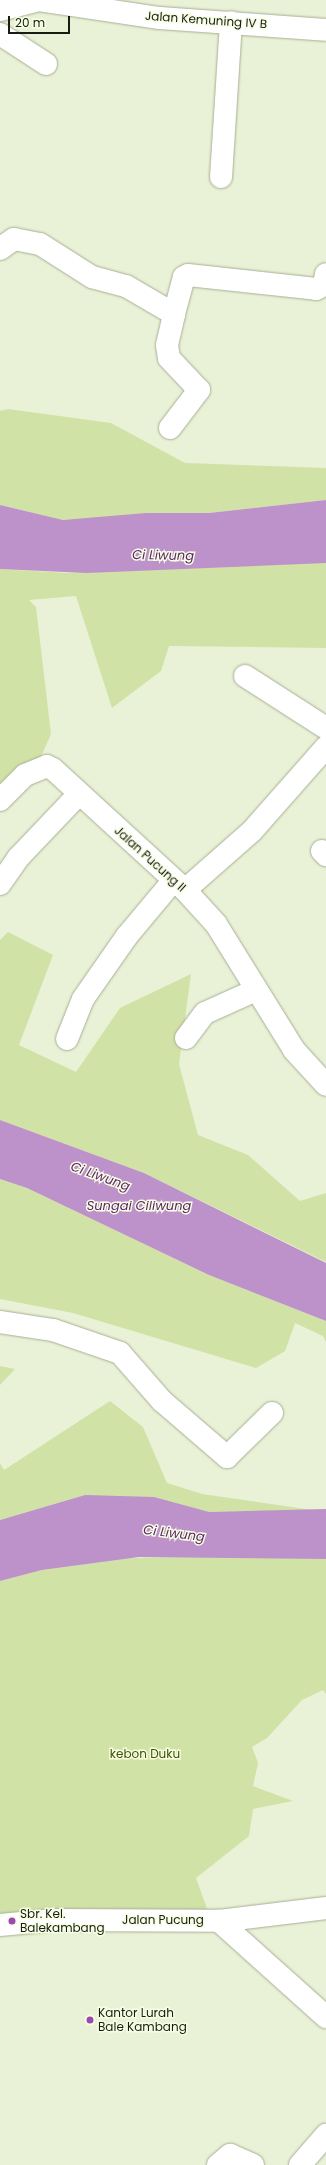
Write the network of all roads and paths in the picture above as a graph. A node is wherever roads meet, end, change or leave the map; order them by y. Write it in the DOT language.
graph roads {
  1 [pos="39,0"];
  2 [pos="0,10"];
  3 [pos="231,22"];
  4 [pos="326,30"];
  5 [pos="0,34"];
  6 [pos="46,64"];
  7 [pos="221,177"];
  8 [pos="0,249"];
  9 [pos="326,274"];
  10 [pos="174,314"];
  11 [pos="170,428"];
  12 [pos="245,676"];
  13 [pos="326,728"];
  14 [pos="326,747"];
  15 [pos="78,795"];
  16 [pos="0,800"];
  17 [pos="0,884"];
  18 [pos="179,885"];
  19 [pos="256,990"];
  20 [pos="186,1038"];
  21 [pos="67,1039"];
  22 [pos="326,1085"];
  23 [pos="0,1322"];
  24 [pos="272,1413"];
  25 [pos="326,1908"];
  26 [pos="219,1921"];
  27 [pos="0,1925"];
  28 [pos="326,2017"];
  29 [pos="326,2135"];
  30 [pos="218,2165"];
  31 [pos="254,2165"];
  32 [pos="300,2165"];
  1 -- 2 [label="street"];
  1 -- 3 [label="street, Jalan Kemuning IV B"];
  3 -- 4 [label="street, Jalan Kemuning IV B"];
  3 -- 7 [label="street"];
  5 -- 6 [label="street"];
  8 -- 10 [label="street"];
  9 -- 10 [label="street"];
  10 -- 11 [label="street"];
  12 -- 13 [label="street"];
  14 -- 18 [label="street"];
  15 -- 16 [label="street, Jalan Pucung II"];
  15 -- 17 [label="street"];
  15 -- 18 [label="street, Jalan Pucung II"];
  18 -- 19 [label="street, Jalan Pucung II"];
  18 -- 21 [label="street"];
  19 -- 20 [label="street"];
  19 -- 22 [label="street, Jalan Pucung II"];
  23 -- 24 [label="street"];
  25 -- 26 [label="street, Jalan Pucung"];
  26 -- 27 [label="street, Jalan Pucung"];
  26 -- 28 [label="street"];
  29 -- 32 [label="street"];
  30 -- 31 [label="street"];
}
